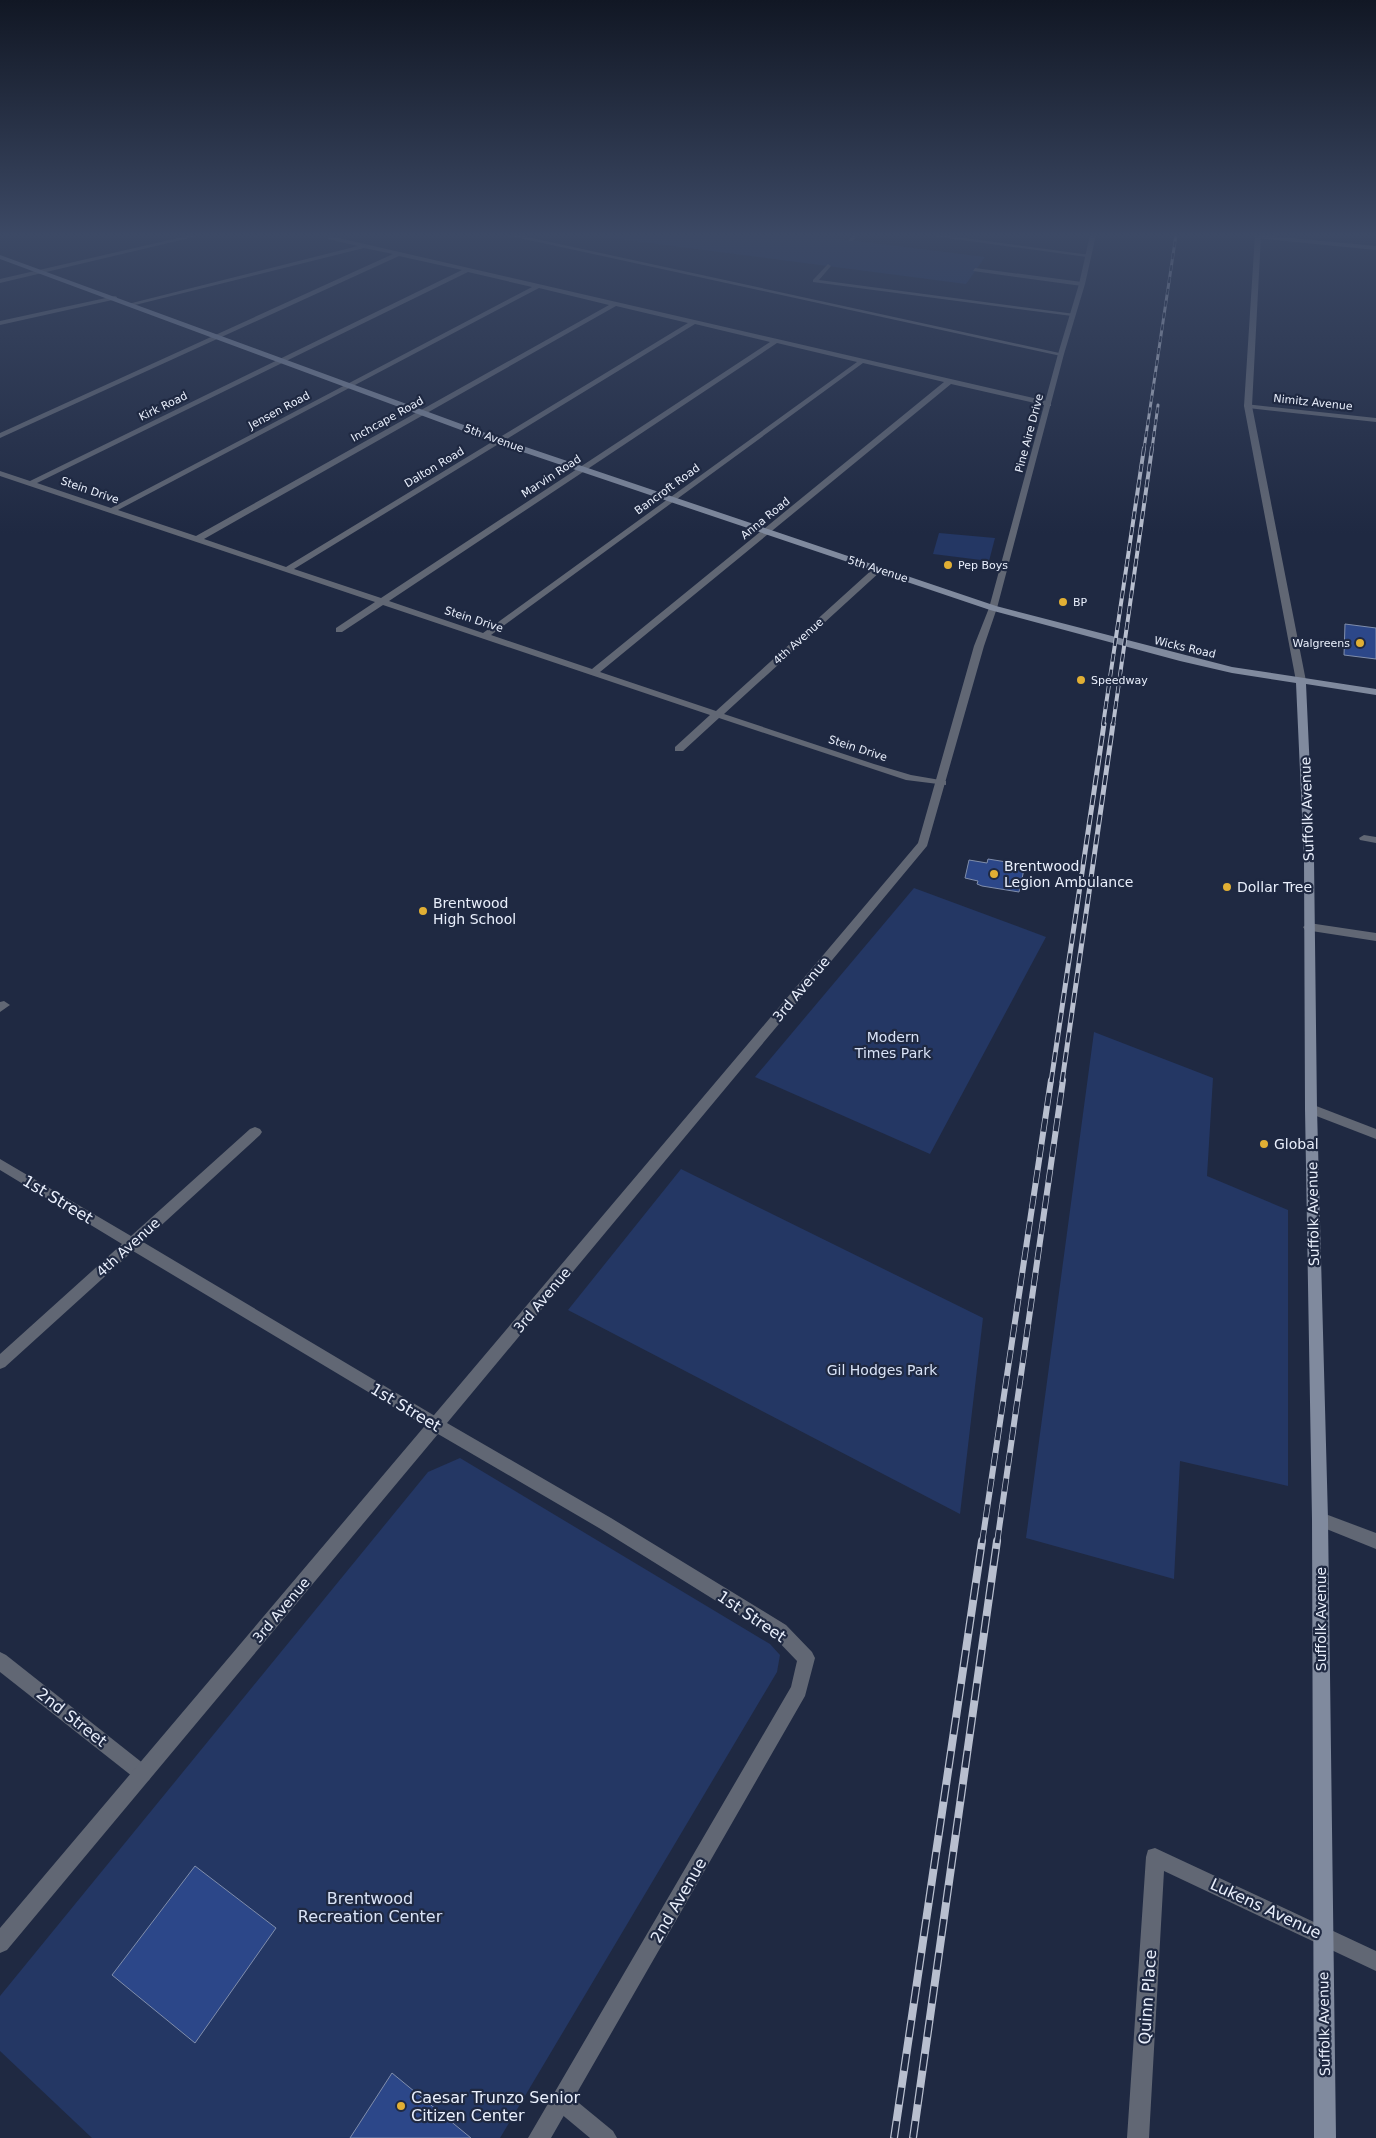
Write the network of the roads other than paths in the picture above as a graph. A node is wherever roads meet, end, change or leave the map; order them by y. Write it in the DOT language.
graph roads {
  1 [pos="214,335"];
  2 [pos="333,335"];
  3 [pos="446,335"];
  4 [pos="560,335"];
  5 [pos="673,335"];
  6 [pos="749,335"];
  7 [pos="972,335"];
  8 [pos="1066,335"];
  9 [pos="1252,335"];
  10 [pos="217,336"];
  11 [pos="776,341"];
  12 [pos="1061,354"];
  13 [pos="281,360"];
  14 [pos="862,361"];
  15 [pos="950,381"];
  16 [pos="349,386"];
  17 [pos="1048,404"];
  18 [pos="1248,406"];
  19 [pos="422,412"];
  20 [pos="1376,420"];
  21 [pos="0,436"];
  22 [pos="499,440"];
  23 [pos="583,469"];
  24 [pos="0,473"];
  25 [pos="31,483"];
  26 [pos="671,500"];
  27 [pos="111,511"];
  28 [pos="766,531"];
  29 [pos="196,540"];
  30 [pos="288,569"];
  31 [pos="878,569"];
  32 [pos="382,601"];
  33 [pos="993,608"];
  34 [pos="339,630"];
  35 [pos="484,636"];
  36 [pos="594,672"];
  37 [pos="1300,681"];
  38 [pos="1376,692"];
  39 [pos="717,713"];
  40 [pos="679,749"];
  41 [pos="942,783"];
  42 [pos="1364,838"];
  43 [pos="1376,840"];
  44 [pos="1309,927"];
  45 [pos="1376,937"];
  46 [pos="1311,1109"];
  47 [pos="255,1132"];
  48 [pos="1376,1134"];
  49 [pos="0,1164"];
  50 [pos="132,1244"];
  51 [pos="0,1363"];
  52 [pos="436,1424"];
  53 [pos="1320,1519"];
  54 [pos="1376,1541"];
  55 [pos="806,1658"];
  56 [pos="0,1661"];
  57 [pos="144,1774"];
  58 [pos="1155,1857"];
  59 [pos="1322,1935"];
  60 [pos="0,1943"];
  61 [pos="1376,1960"];
  62 [pos="561,2102"];
  63 [pos="539,2138"];
  64 [pos="606,2138"];
  65 [pos="1138,2138"];
  66 [pos="1325,2138"];
  1 -- 10 [label="main road, 5th Avenue"];
  2 -- 13 [label="street, Kirk Road"];
  3 -- 16 [label="street, Jensen Road"];
  4 -- 19 [label="street, Inchcape Road"];
  5 -- 22 [label="street, Dalton Road"];
  6 -- 11 [label="street"];
  7 -- 12 [label="street"];
  8 -- 12 [label="street, Pine Aire Drive"];
  9 -- 18 [label="street, Suffolk Avenue"];
  10 -- 13 [label="main road, 5th Avenue"];
  10 -- 21 [label="street"];
  11 -- 14 [label="street"];
  11 -- 23 [label="street, Marvin Road"];
  12 -- 17 [label="street, Pine Aire Drive"];
  13 -- 16 [label="main road, 5th Avenue"];
  13 -- 25 [label="street, Kirk Road"];
  14 -- 15 [label="street"];
  14 -- 26 [label="street, Bancroft Road"];
  15 -- 17 [label="street"];
  15 -- 28 [label="street, Anna Road"];
  16 -- 19 [label="main road, 5th Avenue"];
  16 -- 27 [label="street, Jensen Road"];
  17 -- 33 [label="street, Pine Aire Drive"];
  18 -- 20 [label="street, Nimitz Avenue"];
  18 -- 37 [label="street, Suffolk Avenue"];
  19 -- 22 [label="main road, 5th Avenue"];
  19 -- 29 [label="street, Inchcape Road"];
  22 -- 23 [label="main road, 5th Avenue"];
  22 -- 30 [label="street, Dalton Road"];
  23 -- 26 [label="main road, 5th Avenue"];
  23 -- 32 [label="street, Marvin Road"];
  24 -- 25 [label="street, Stein Drive"];
  25 -- 27 [label="street, Stein Drive"];
  26 -- 28 [label="main road, 5th Avenue"];
  26 -- 35 [label="street, Bancroft Road"];
  27 -- 29 [label="street, Stein Drive"];
  28 -- 31 [label="main road, 5th Avenue"];
  28 -- 36 [label="street, Anna Road"];
  29 -- 30 [label="street, Stein Drive"];
  30 -- 32 [label="street, Stein Drive"];
  31 -- 33 [label="main road, 5th Avenue"];
  31 -- 39 [label="street, 4th Avenue"];
  32 -- 34 [label="street, Marvin Road"];
  32 -- 35 [label="street, Stein Drive"];
  33 -- 37 [label="main road, Wicks Road"];
  33 -- 41 [label="street, 3rd Avenue"];
  35 -- 36 [label="street, Stein Drive"];
  36 -- 39 [label="street, Stein Drive"];
  37 -- 38 [label="main road, Wicks Road"];
  37 -- 44 [label="main road, Suffolk Avenue"];
  39 -- 40 [label="street, 4th Avenue"];
  39 -- 41 [label="street, Stein Drive"];
  41 -- 52 [label="street, 3rd Avenue"];
  42 -- 43 [label="street"];
  44 -- 45 [label="street"];
  44 -- 46 [label="main road, Suffolk Avenue"];
  46 -- 48 [label="street"];
  46 -- 53 [label="main road, Suffolk Avenue"];
  47 -- 50 [label="street, 4th Avenue"];
  49 -- 50 [label="street, 1st Street"];
  50 -- 51 [label="street, 4th Avenue"];
  50 -- 52 [label="street, 1st Street"];
  52 -- 55 [label="street, 1st Street"];
  52 -- 57 [label="street, 3rd Avenue"];
  53 -- 54 [label="street"];
  53 -- 59 [label="main road, Suffolk Avenue"];
  55 -- 62 [label="street, 2nd Avenue"];
  56 -- 57 [label="street, 2nd Street"];
  57 -- 60 [label="street, 3rd Avenue"];
  58 -- 59 [label="street, Lukens Avenue"];
  58 -- 65 [label="street, Quinn Place"];
  59 -- 61 [label="street, Lukens Avenue"];
  59 -- 66 [label="main road, Suffolk Avenue"];
  62 -- 63 [label="street, 2nd Avenue"];
  62 -- 64 [label="street"];
}
